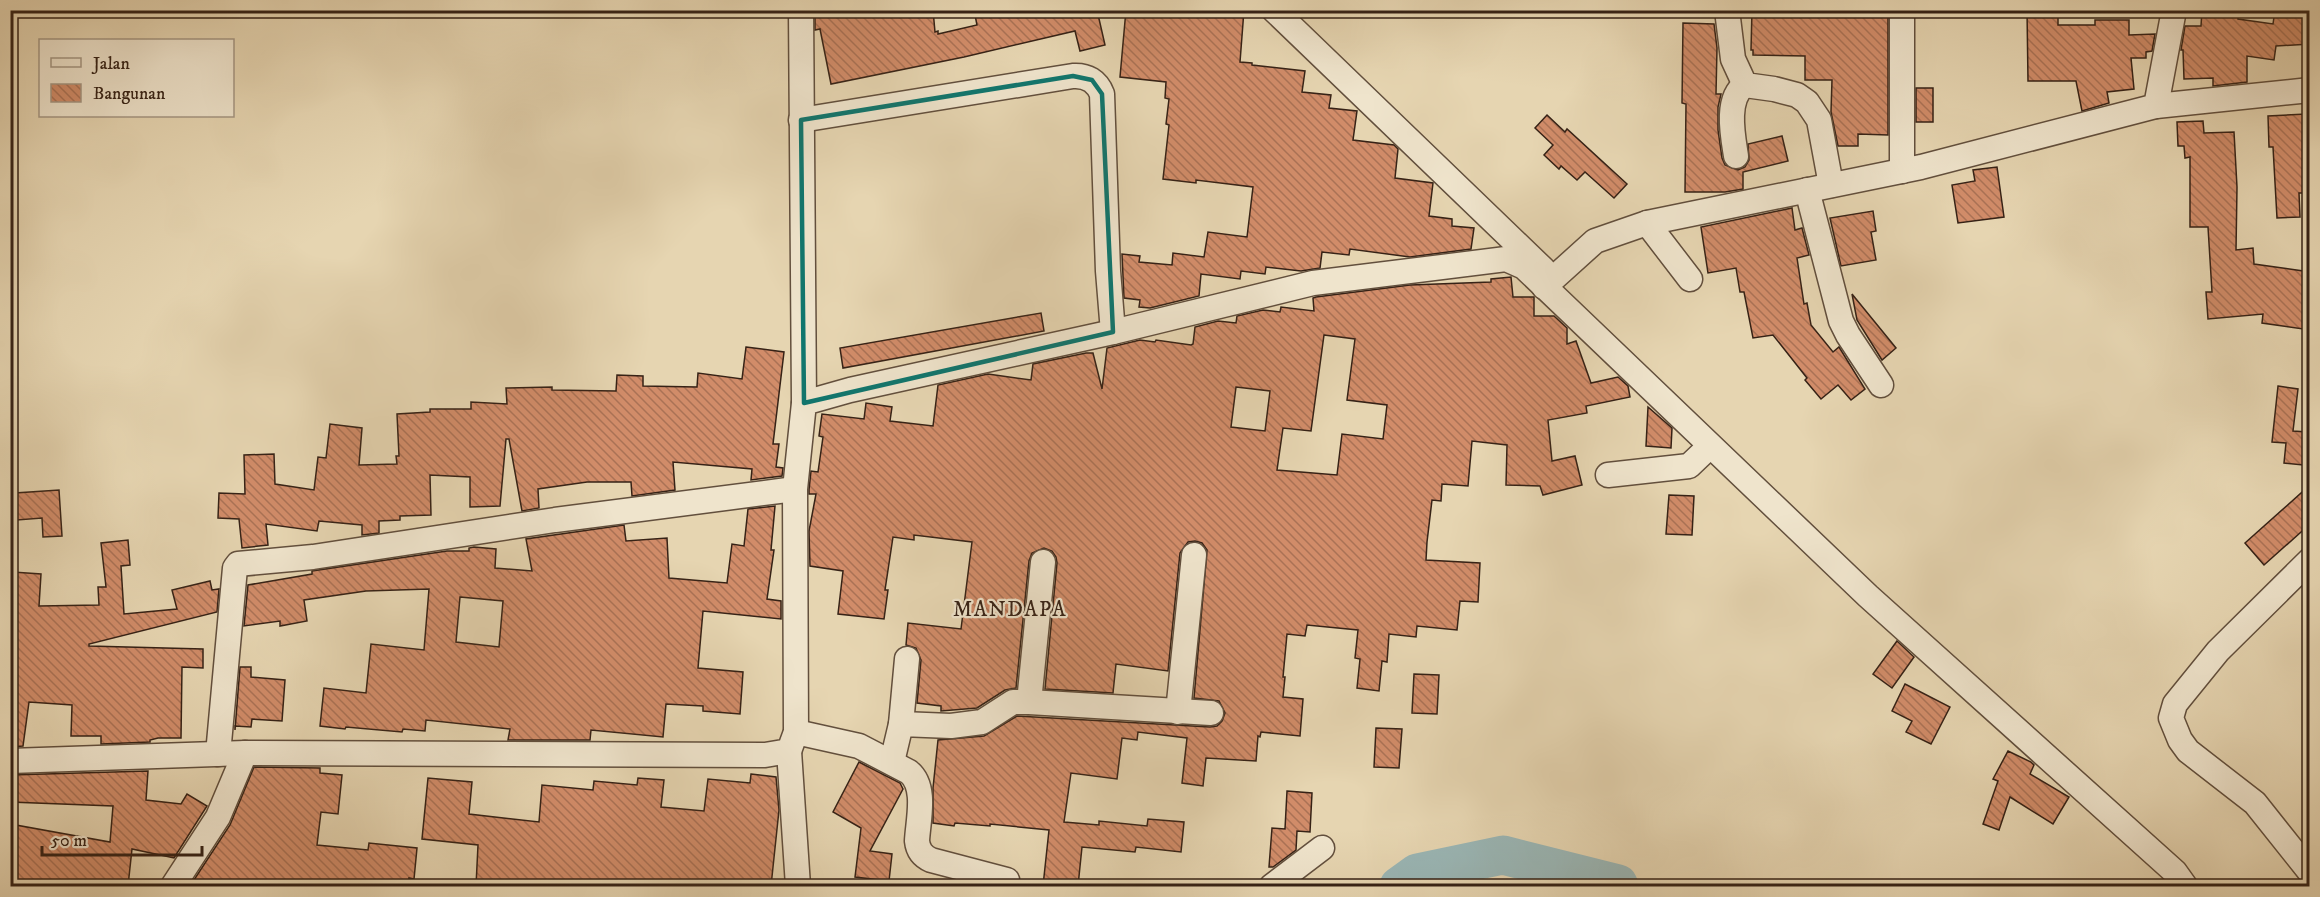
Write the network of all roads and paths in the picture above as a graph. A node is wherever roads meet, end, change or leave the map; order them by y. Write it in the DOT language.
graph roads {
  1 [pos="801,10"];
  2 [pos="1274,10"];
  3 [pos="1727,10"];
  4 [pos="1902,10"];
  5 [pos="2174,10"];
  6 [pos="1745,86"];
  7 [pos="2310,90"];
  8 [pos="2156,106"];
  9 [pos="801,120"];
  10 [pos="1736,156"];
  11 [pos="1902,171"];
  12 [pos="1831,185"];
  13 [pos="1807,190"];
  14 [pos="1647,223"];
  15 [pos="1552,279"];
  16 [pos="1690,279"];
  17 [pos="1113,332"];
  18 [pos="1881,385"];
  19 [pos="804,403"];
  20 [pos="1710,446"];
  21 [pos="1608,475"];
  22 [pos="795,489"];
  23 [pos="1194,555"];
  24 [pos="2310,560"];
  25 [pos="1043,562"];
  26 [pos="907,659"];
  27 [pos="1029,702"];
  28 [pos="1178,712"];
  29 [pos="1212,713"];
  30 [pos="901,724"];
  31 [pos="793,741"];
  32 [pos="245,753"];
  33 [pos="218,754"];
  34 [pos="10,761"];
  35 [pos="892,762"];
  36 [pos="1322,848"];
  37 [pos="2310,872"];
  38 [pos="1007,880"];
  39 [pos="173,886"];
  40 [pos="798,886"];
  41 [pos="1272,886"];
  42 [pos="2185,886"];
  1 -- 9 [label="street"];
  2 -- 15 [label="street"];
  3 -- 6 [label="street"];
  4 -- 11 [label="street"];
  5 -- 8 [label="street"];
  6 -- 10 [label="street"];
  6 -- 12 [label="street"];
  7 -- 8 [label="street"];
  8 -- 11 [label="street"];
  9 -- 17 [label="street"];
  9 -- 19 [label="street"];
  11 -- 12 [label="street"];
  12 -- 13 [label="street"];
  13 -- 14 [label="street"];
  13 -- 18 [label="street"];
  14 -- 15 [label="street"];
  14 -- 16 [label="street"];
  15 -- 17 [label="street"];
  15 -- 20 [label="street"];
  17 -- 19 [label="street"];
  19 -- 22 [label="street"];
  20 -- 21 [label="street"];
  20 -- 42 [label="street"];
  22 -- 31 [label="street"];
  22 -- 33 [label="street"];
  23 -- 28 [label="street"];
  24 -- 37 [label="street"];
  25 -- 27 [label="street"];
  26 -- 30 [label="street"];
  27 -- 28 [label="street"];
  27 -- 30 [label="street"];
  28 -- 29 [label="street"];
  30 -- 35 [label="street"];
  31 -- 32 [label="street"];
  31 -- 35 [label="street"];
  31 -- 40 [label="street"];
  32 -- 33 [label="street"];
  32 -- 39 [label="street"];
  33 -- 34 [label="street"];
  35 -- 38 [label="street"];
  36 -- 41 [label="street"];
}
